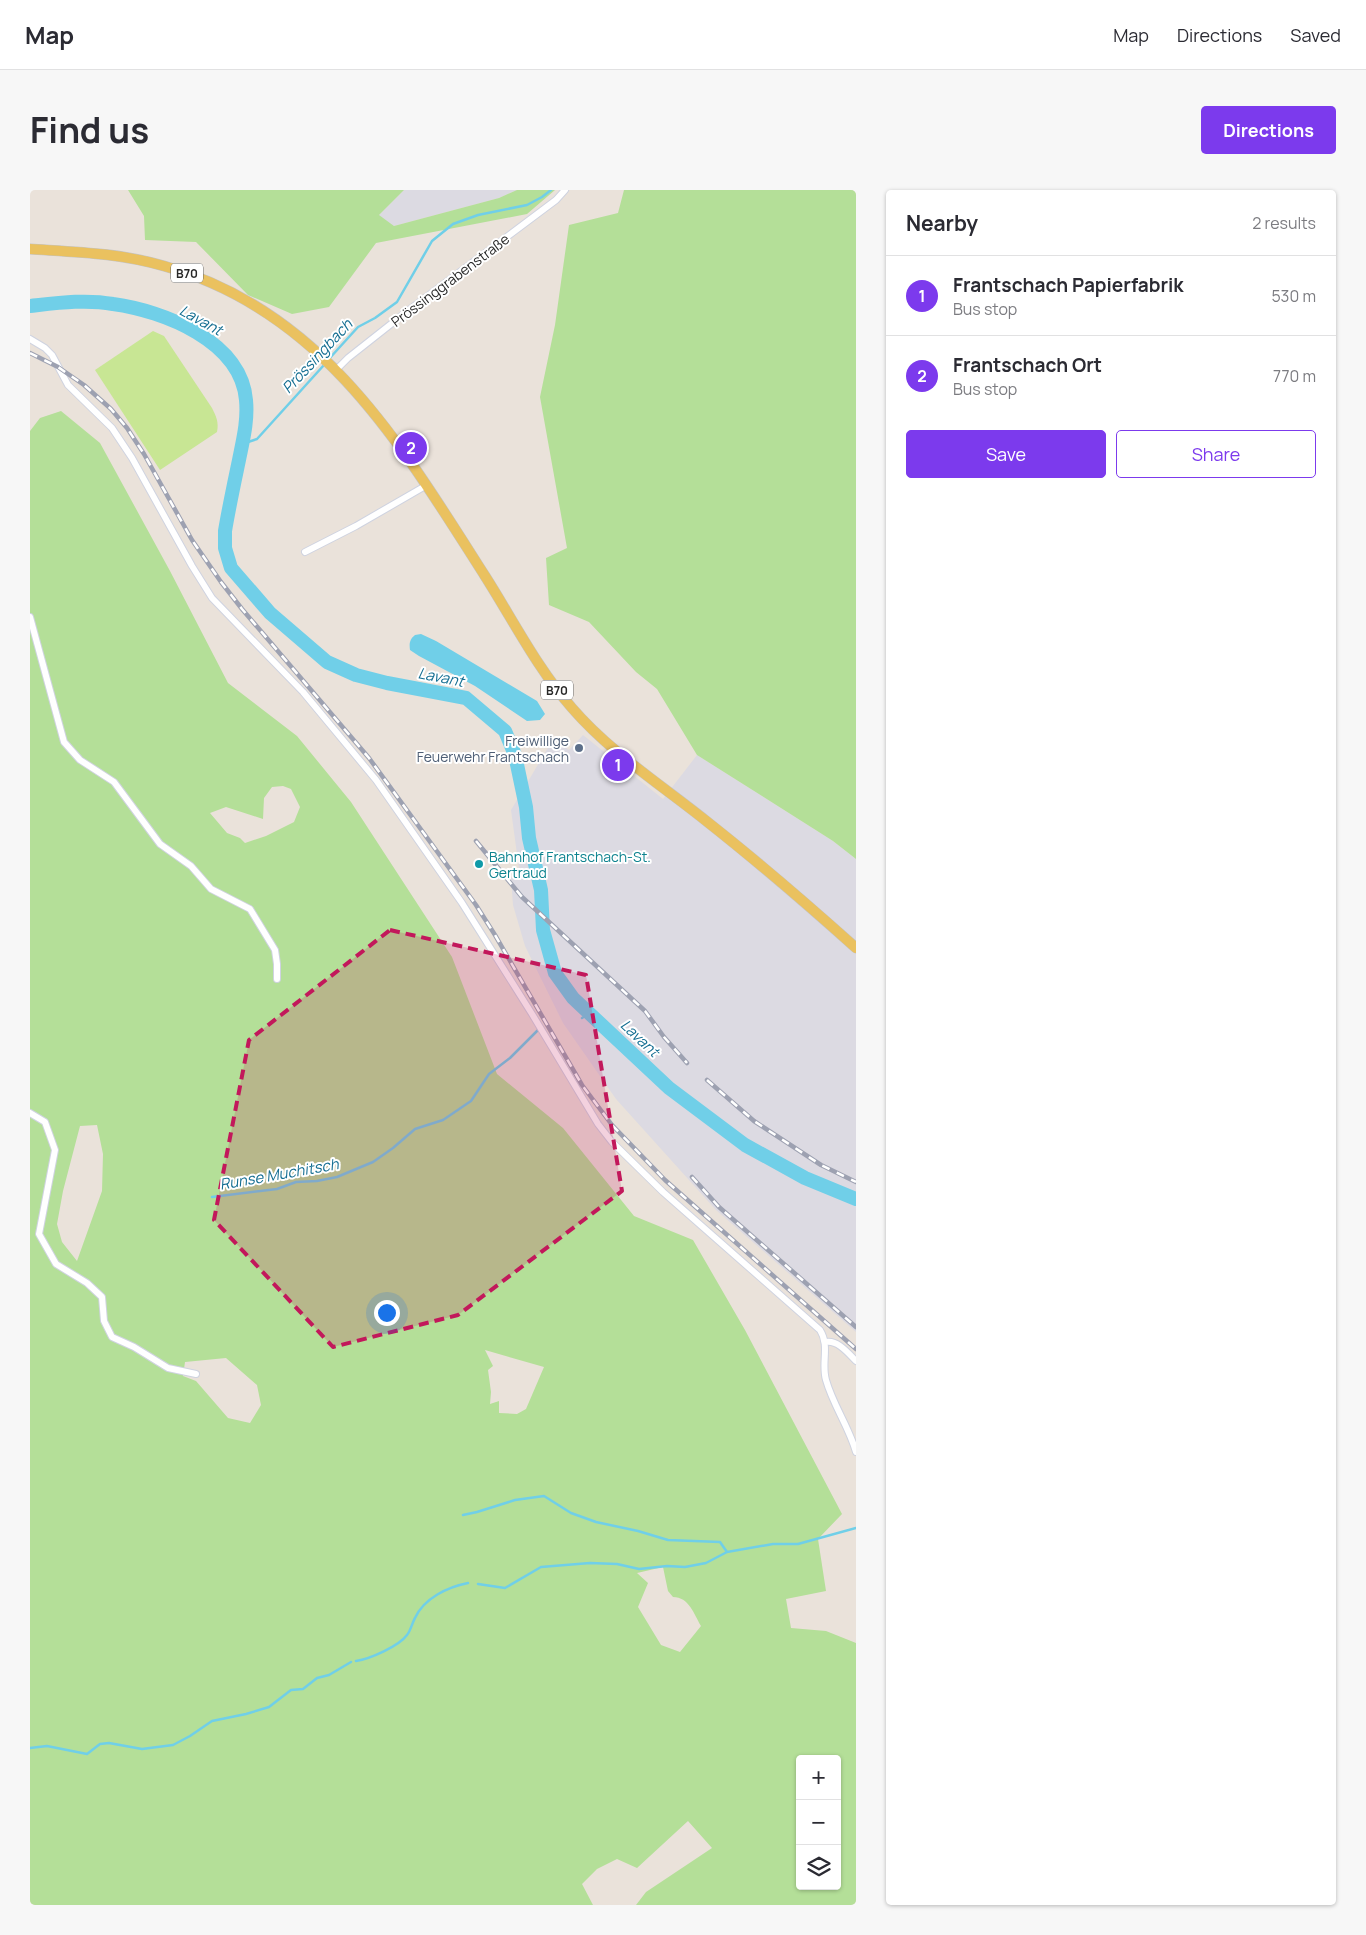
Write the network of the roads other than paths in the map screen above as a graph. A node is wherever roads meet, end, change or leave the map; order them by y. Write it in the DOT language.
graph roads {
  1 [pos="564,190"];
  2 [pos="30,249"];
  3 [pos="30,339"];
  4 [pos="333,367"];
  5 [pos="426,485"];
  6 [pos="305,552"];
  7 [pos="30,617"];
  8 [pos="856,948"];
  9 [pos="277,979"];
  10 [pos="30,1113"];
  11 [pos="826,1342"];
  12 [pos="856,1361"];
  13 [pos="196,1374"];
  14 [pos="856,1452"];
  1 -- 4 [label="street, Prössinggrabenstraße"];
  2 -- 4 [label="main road, B70"];
  3 -- 11 [label="street"];
  4 -- 5 [label="main road, B70"];
  5 -- 6 [label="street"];
  5 -- 8 [label="main road, B70"];
  7 -- 9 [label="street"];
  10 -- 13 [label="street"];
  11 -- 12 [label="street"];
  11 -- 14 [label="street"];
}
